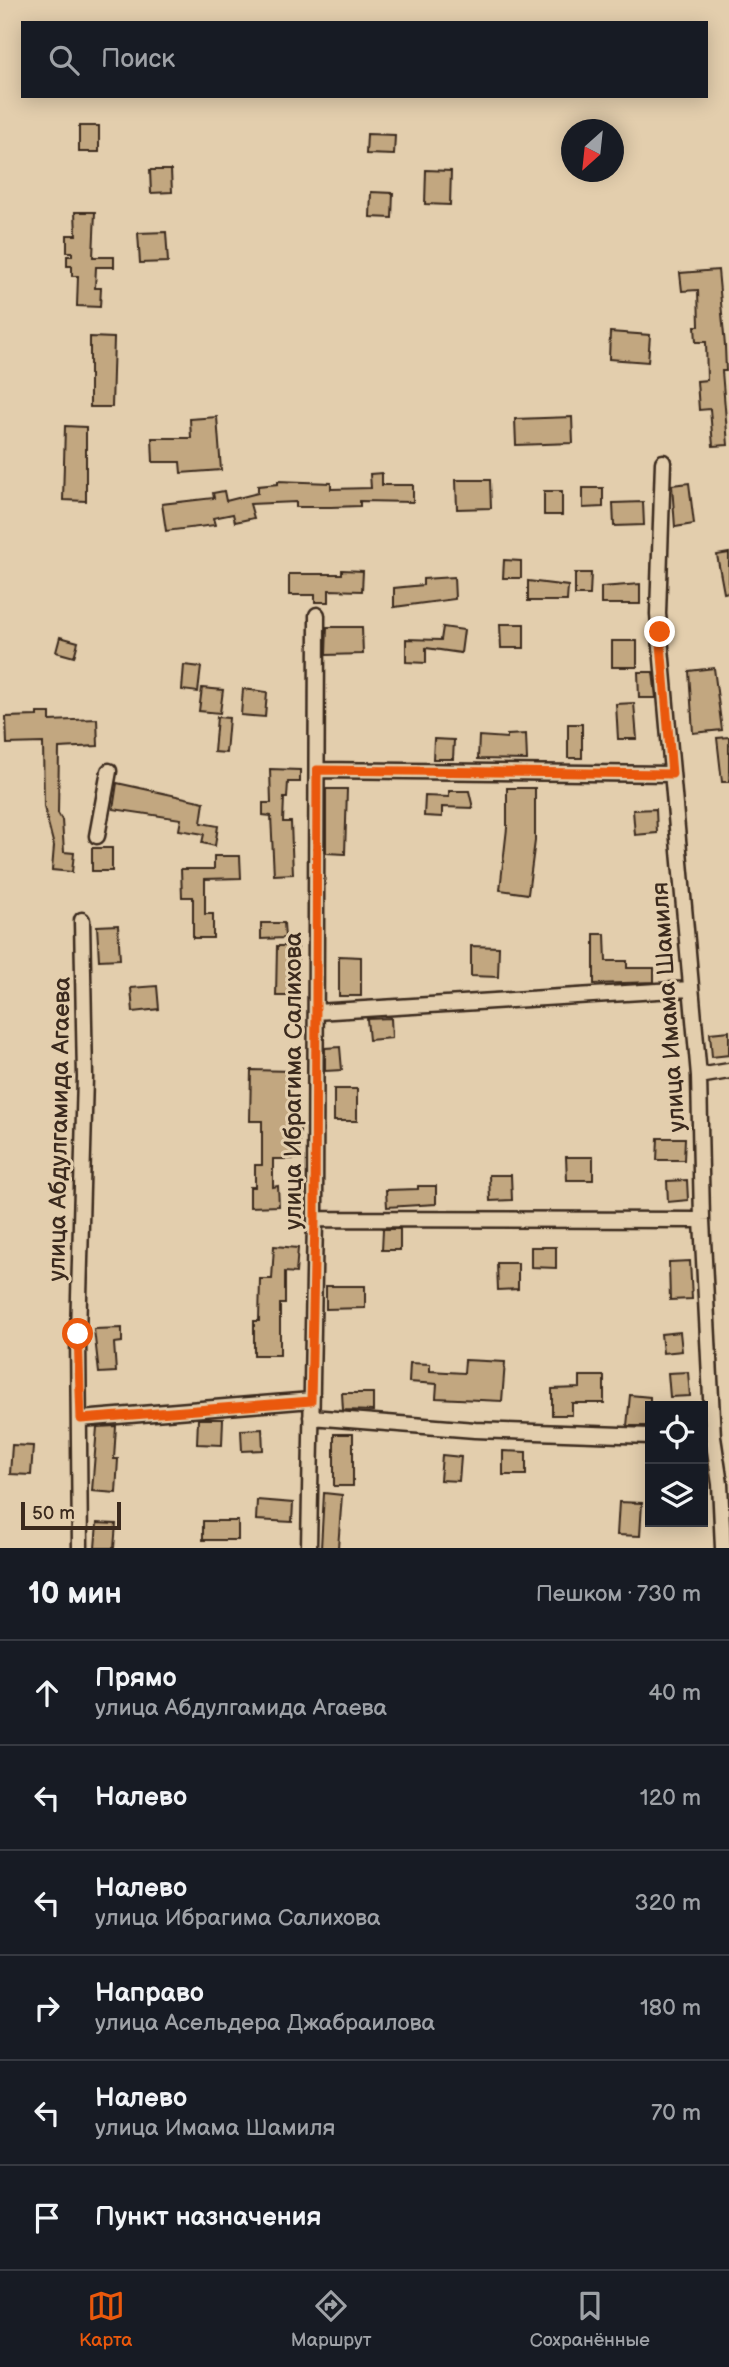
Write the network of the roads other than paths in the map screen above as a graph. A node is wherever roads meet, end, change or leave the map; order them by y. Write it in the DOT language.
graph roads {
  1 [pos="663,462"];
  2 [pos="317,615"];
  3 [pos="317,770"];
  4 [pos="108,771"];
  5 [pos="672,774"];
  6 [pos="97,836"];
  7 [pos="82,920"];
  8 [pos="690,989"];
  9 [pos="316,1012"];
  10 [pos="729,1071"];
  11 [pos="699,1076"];
  12 [pos="315,1219"];
  13 [pos="702,1220"];
  14 [pos="311,1401"];
  15 [pos="707,1401"];
  16 [pos="311,1418"];
  17 [pos="81,1419"];
  18 [pos="645,1436"];
  19 [pos="708,1437"];
  20 [pos="725,1484"];
  21 [pos="80,1548"];
  22 [pos="309,1548"];
  23 [pos="723,1548"];
  1 -- 5 [label="street, улица Имама Шамиля"];
  2 -- 3 [label="street, улица Ибрагима Салихова"];
  3 -- 5 [label="street"];
  3 -- 9 [label="street, улица Ибрагима Салихова"];
  4 -- 6 [label="street"];
  5 -- 8 [label="street, улица Имама Шамиля"];
  7 -- 17 [label="street, улица Абдулгамида Агаева"];
  8 -- 9 [label="street"];
  8 -- 11 [label="street, улица Имама Шамиля"];
  9 -- 12 [label="street, улица Ибрагима Салихова"];
  10 -- 11 [label="street"];
  11 -- 13 [label="street, улица Имама Шамиля"];
  12 -- 13 [label="street"];
  12 -- 14 [label="street, улица Ибрагима Салихова"];
  13 -- 15 [label="street, улица Имама Шамиля"];
  14 -- 16 [label="street, улица Ибрагима Салихова"];
  14 -- 17 [label="street"];
  16 -- 18 [label="street"];
  16 -- 22 [label="street, улица Ибрагима Салихова"];
  17 -- 21 [label="street, улица Абдулгамида Агаева"];
  19 -- 20 [label="street, улица Имама Шамиля"];
  20 -- 23 [label="street, улица Имама Шамиля"];
}
